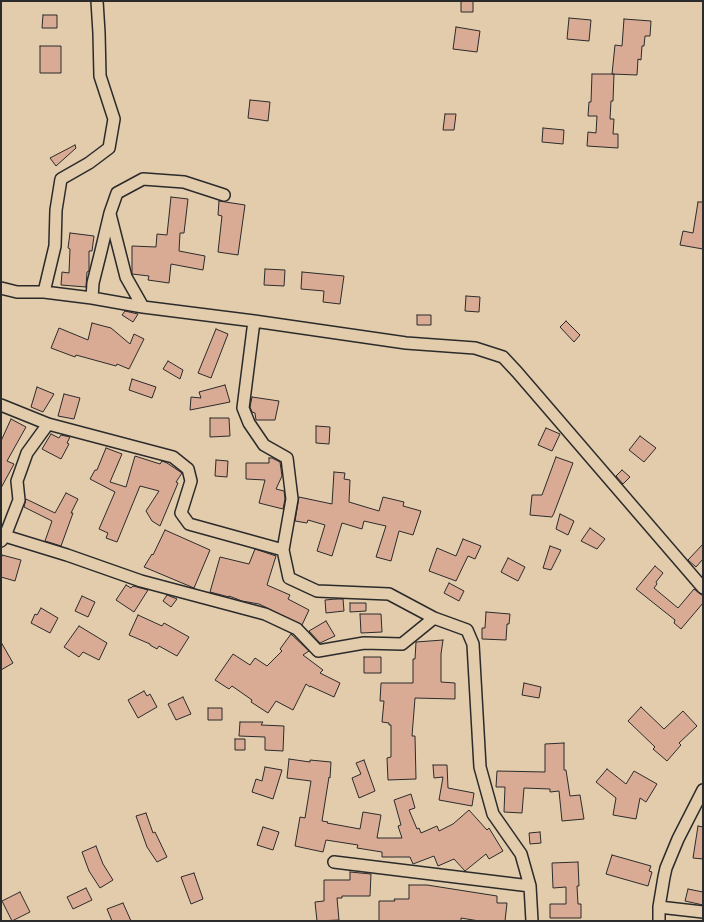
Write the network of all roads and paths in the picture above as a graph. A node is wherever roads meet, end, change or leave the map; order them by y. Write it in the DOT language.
graph roads {
  1 [pos="97,1"];
  2 [pos="224,195"];
  3 [pos="110,214"];
  4 [pos="1,288"];
  5 [pos="44,292"];
  6 [pos="92,298"];
  7 [pos="143,307"];
  8 [pos="254,320"];
  9 [pos="1,405"];
  10 [pos="48,424"];
  11 [pos="3,538"];
  12 [pos="282,550"];
  13 [pos="703,588"];
  14 [pos="434,618"];
  15 [pos="703,790"];
  16 [pos="334,862"];
  17 [pos="530,886"];
  18 [pos="659,907"];
  19 [pos="703,912"];
  20 [pos="532,921"];
  21 [pos="660,921"];
  1 -- 5 [label="street"];
  2 -- 3 [label="street"];
  3 -- 6 [label="street"];
  3 -- 7 [label="street"];
  4 -- 5 [label="street"];
  5 -- 6 [label="street"];
  6 -- 7 [label="street"];
  7 -- 8 [label="street"];
  8 -- 12 [label="street"];
  8 -- 13 [label="street"];
  9 -- 10 [label="street"];
  10 -- 11 [label="street"];
  10 -- 12 [label="street"];
  11 -- 14 [label="street"];
  12 -- 14 [label="street"];
  14 -- 17 [label="street"];
  15 -- 18 [label="street"];
  16 -- 17 [label="street"];
  17 -- 20 [label="street"];
  18 -- 19 [label="street"];
  18 -- 21 [label="street"];
}
